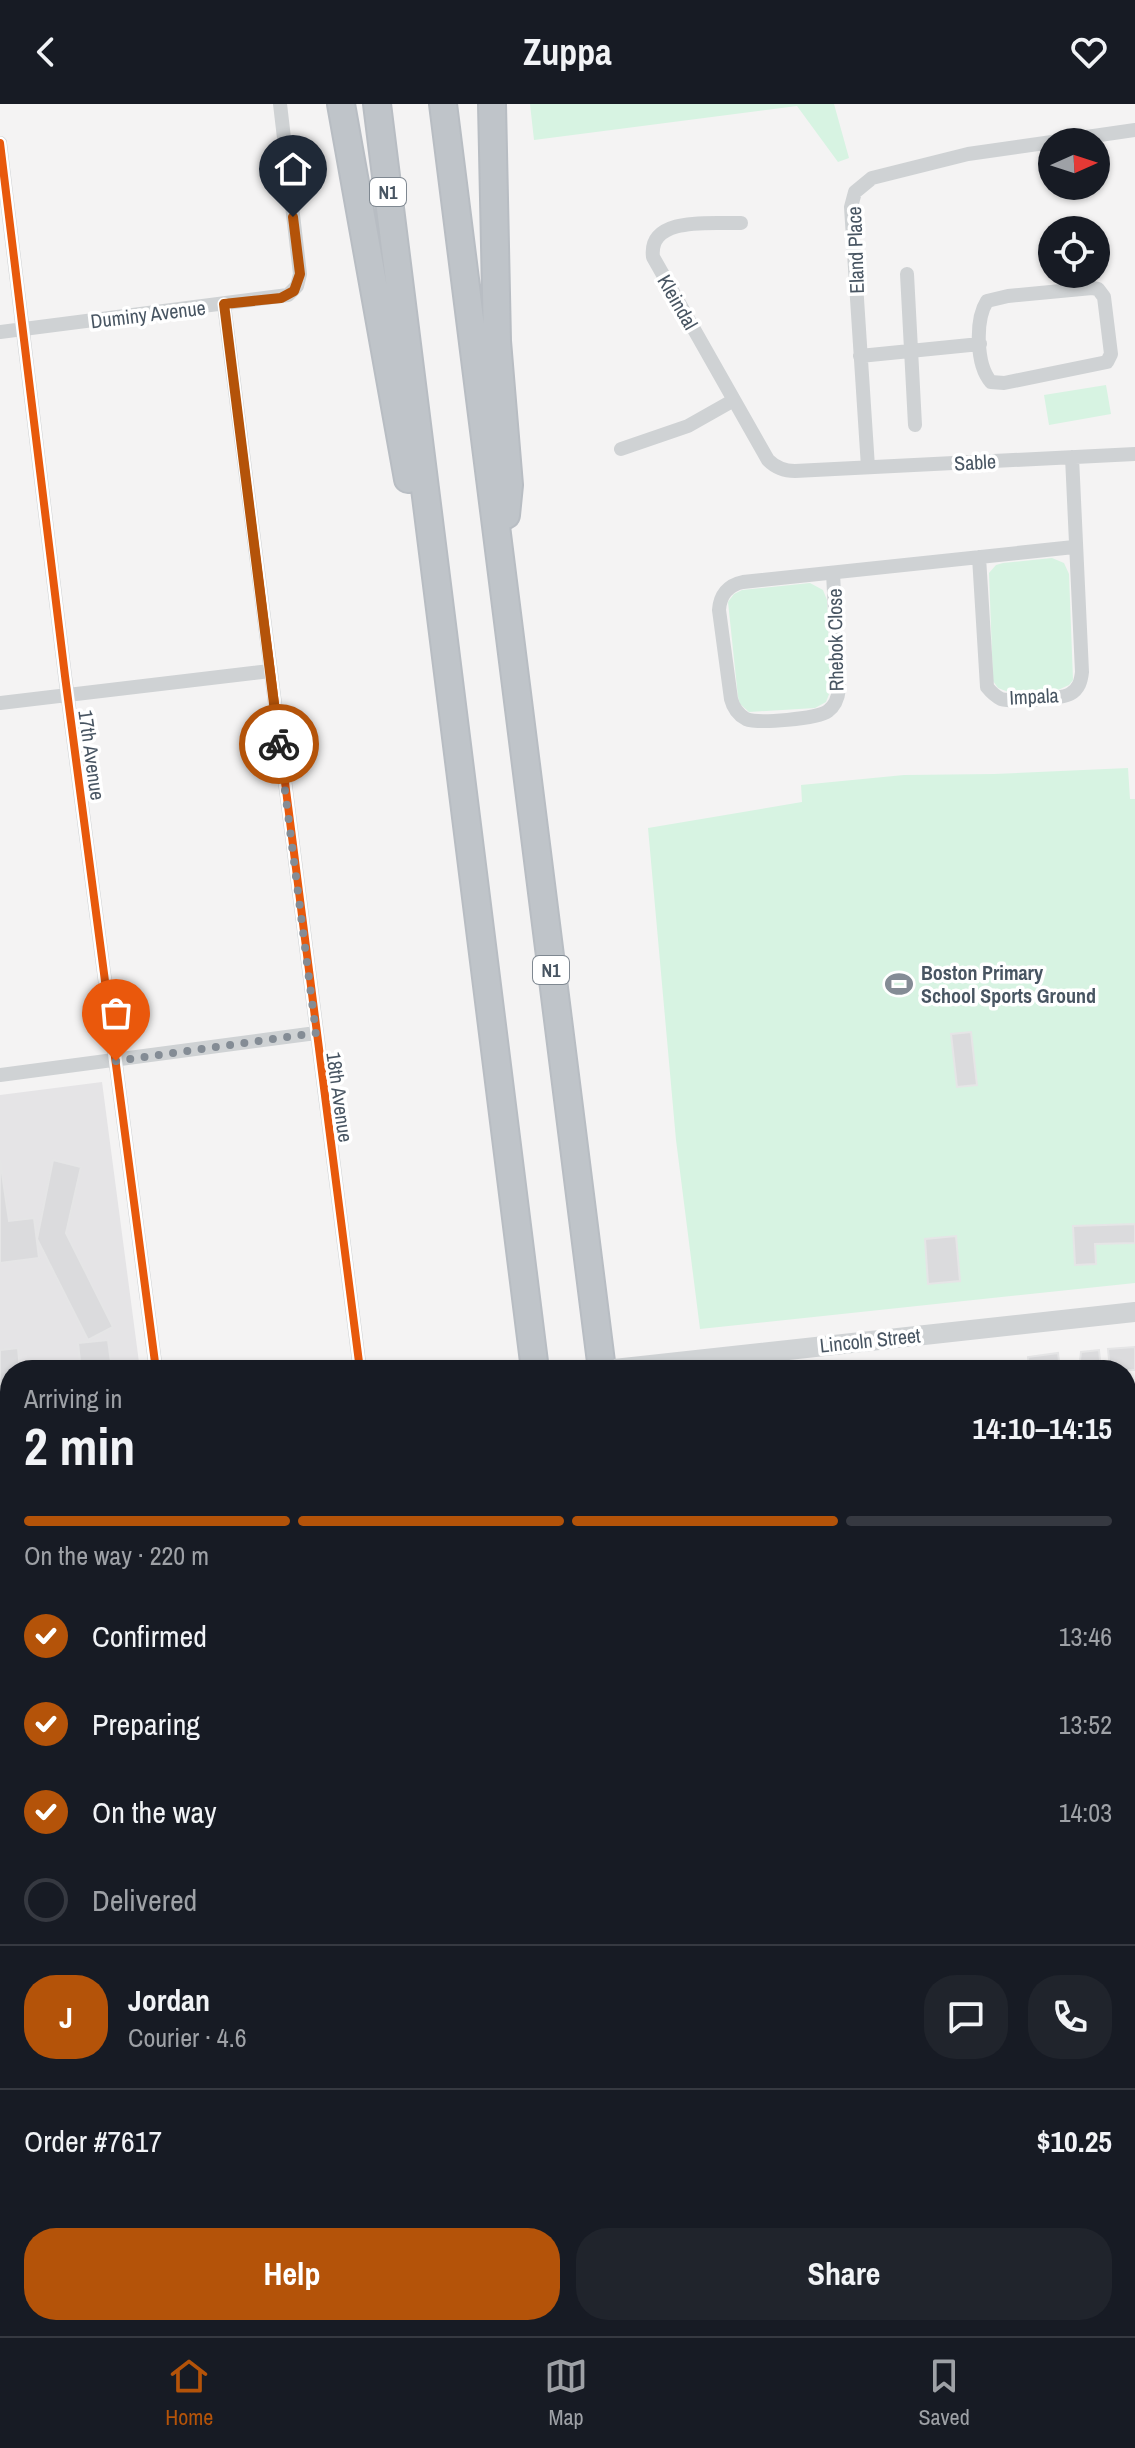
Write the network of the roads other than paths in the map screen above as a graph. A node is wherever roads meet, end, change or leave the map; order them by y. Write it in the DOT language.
graph roads {
  1 [pos="280,104"];
  2 [pos="341,104"];
  3 [pos="377,104"];
  4 [pos="443,104"];
  5 [pos="492,104"];
  6 [pos="1135,130"];
  7 [pos="1110,134"];
  8 [pos="0,143"];
  9 [pos="1038,144"];
  10 [pos="741,223"];
  11 [pos="907,274"];
  12 [pos="224,304"];
  13 [pos="22,329"];
  14 [pos="0,332"];
  15 [pos="980,344"];
  16 [pos="911,351"];
  17 [pos="860,356"];
  18 [pos="734,400"];
  19 [pos="915,425"];
  20 [pos="621,449"];
  21 [pos="1135,454"];
  22 [pos="1072,457"];
  23 [pos="868,467"];
  24 [pos="815,470"];
  25 [pos="1074,547"];
  26 [pos="979,557"];
  27 [pos="501,570"];
  28 [pos="833,573"];
  29 [pos="270,671"];
  30 [pos="450,674"];
  31 [pos="68,694"];
  32 [pos="0,703"];
  33 [pos="316,1033"];
  34 [pos="116,1061"];
  35 [pos="0,1075"];
  36 [pos="1135,1312"];
  37 [pos="155,1360"];
  38 [pos="359,1360"];
  39 [pos="534,1360"];
  40 [pos="603,1360"];
  41 [pos="690,1360"];
  1 -- 12 [label="street, Duminy Avenue"];
  2 -- 30 [label="highway"];
  3 -- 30 [label="highway, N1"];
  4 -- 27 [label="highway, N1"];
  5 -- 27 [label="highway"];
  6 -- 7 [label="street, Eland Place"];
  8 -- 13 [label="street, 17th Avenue"];
  9 -- 17 [label="street, Eland Place"];
  10 -- 18 [label="street, Kleindal"];
  11 -- 16 [label="street"];
  12 -- 13 [label="street, Duminy Avenue"];
  12 -- 29 [label="street, 18th Avenue"];
  13 -- 14 [label="street, Duminy Avenue"];
  13 -- 31 [label="street, 17th Avenue"];
  15 -- 15 [label="street"];
  15 -- 16 [label="street"];
  16 -- 17 [label="street"];
  16 -- 19 [label="street"];
  17 -- 23 [label="street, Eland Place"];
  18 -- 20 [label="street"];
  18 -- 24 [label="street, Kleindal"];
  21 -- 22 [label="street, Sable"];
  22 -- 23 [label="street, Sable"];
  22 -- 25 [label="street, Impala"];
  23 -- 24 [label="street, Sable"];
  25 -- 26 [label="street, Rhebok Close"];
  25 -- 26 [label="street, Impala"];
  26 -- 28 [label="street, Rhebok Close"];
  27 -- 40 [label="highway, N1"];
  28 -- 28 [label="street, Rhebok Close"];
  29 -- 31 [label="street"];
  29 -- 33 [label="street, 18th Avenue"];
  30 -- 39 [label="highway, N1"];
  31 -- 32 [label="street"];
  31 -- 34 [label="street, 17th Avenue"];
  33 -- 34 [label="street"];
  33 -- 38 [label="street, 18th Avenue"];
  34 -- 35 [label="street"];
  34 -- 37 [label="street, 17th Avenue"];
  36 -- 41 [label="street, Lincoln Street"];
}
